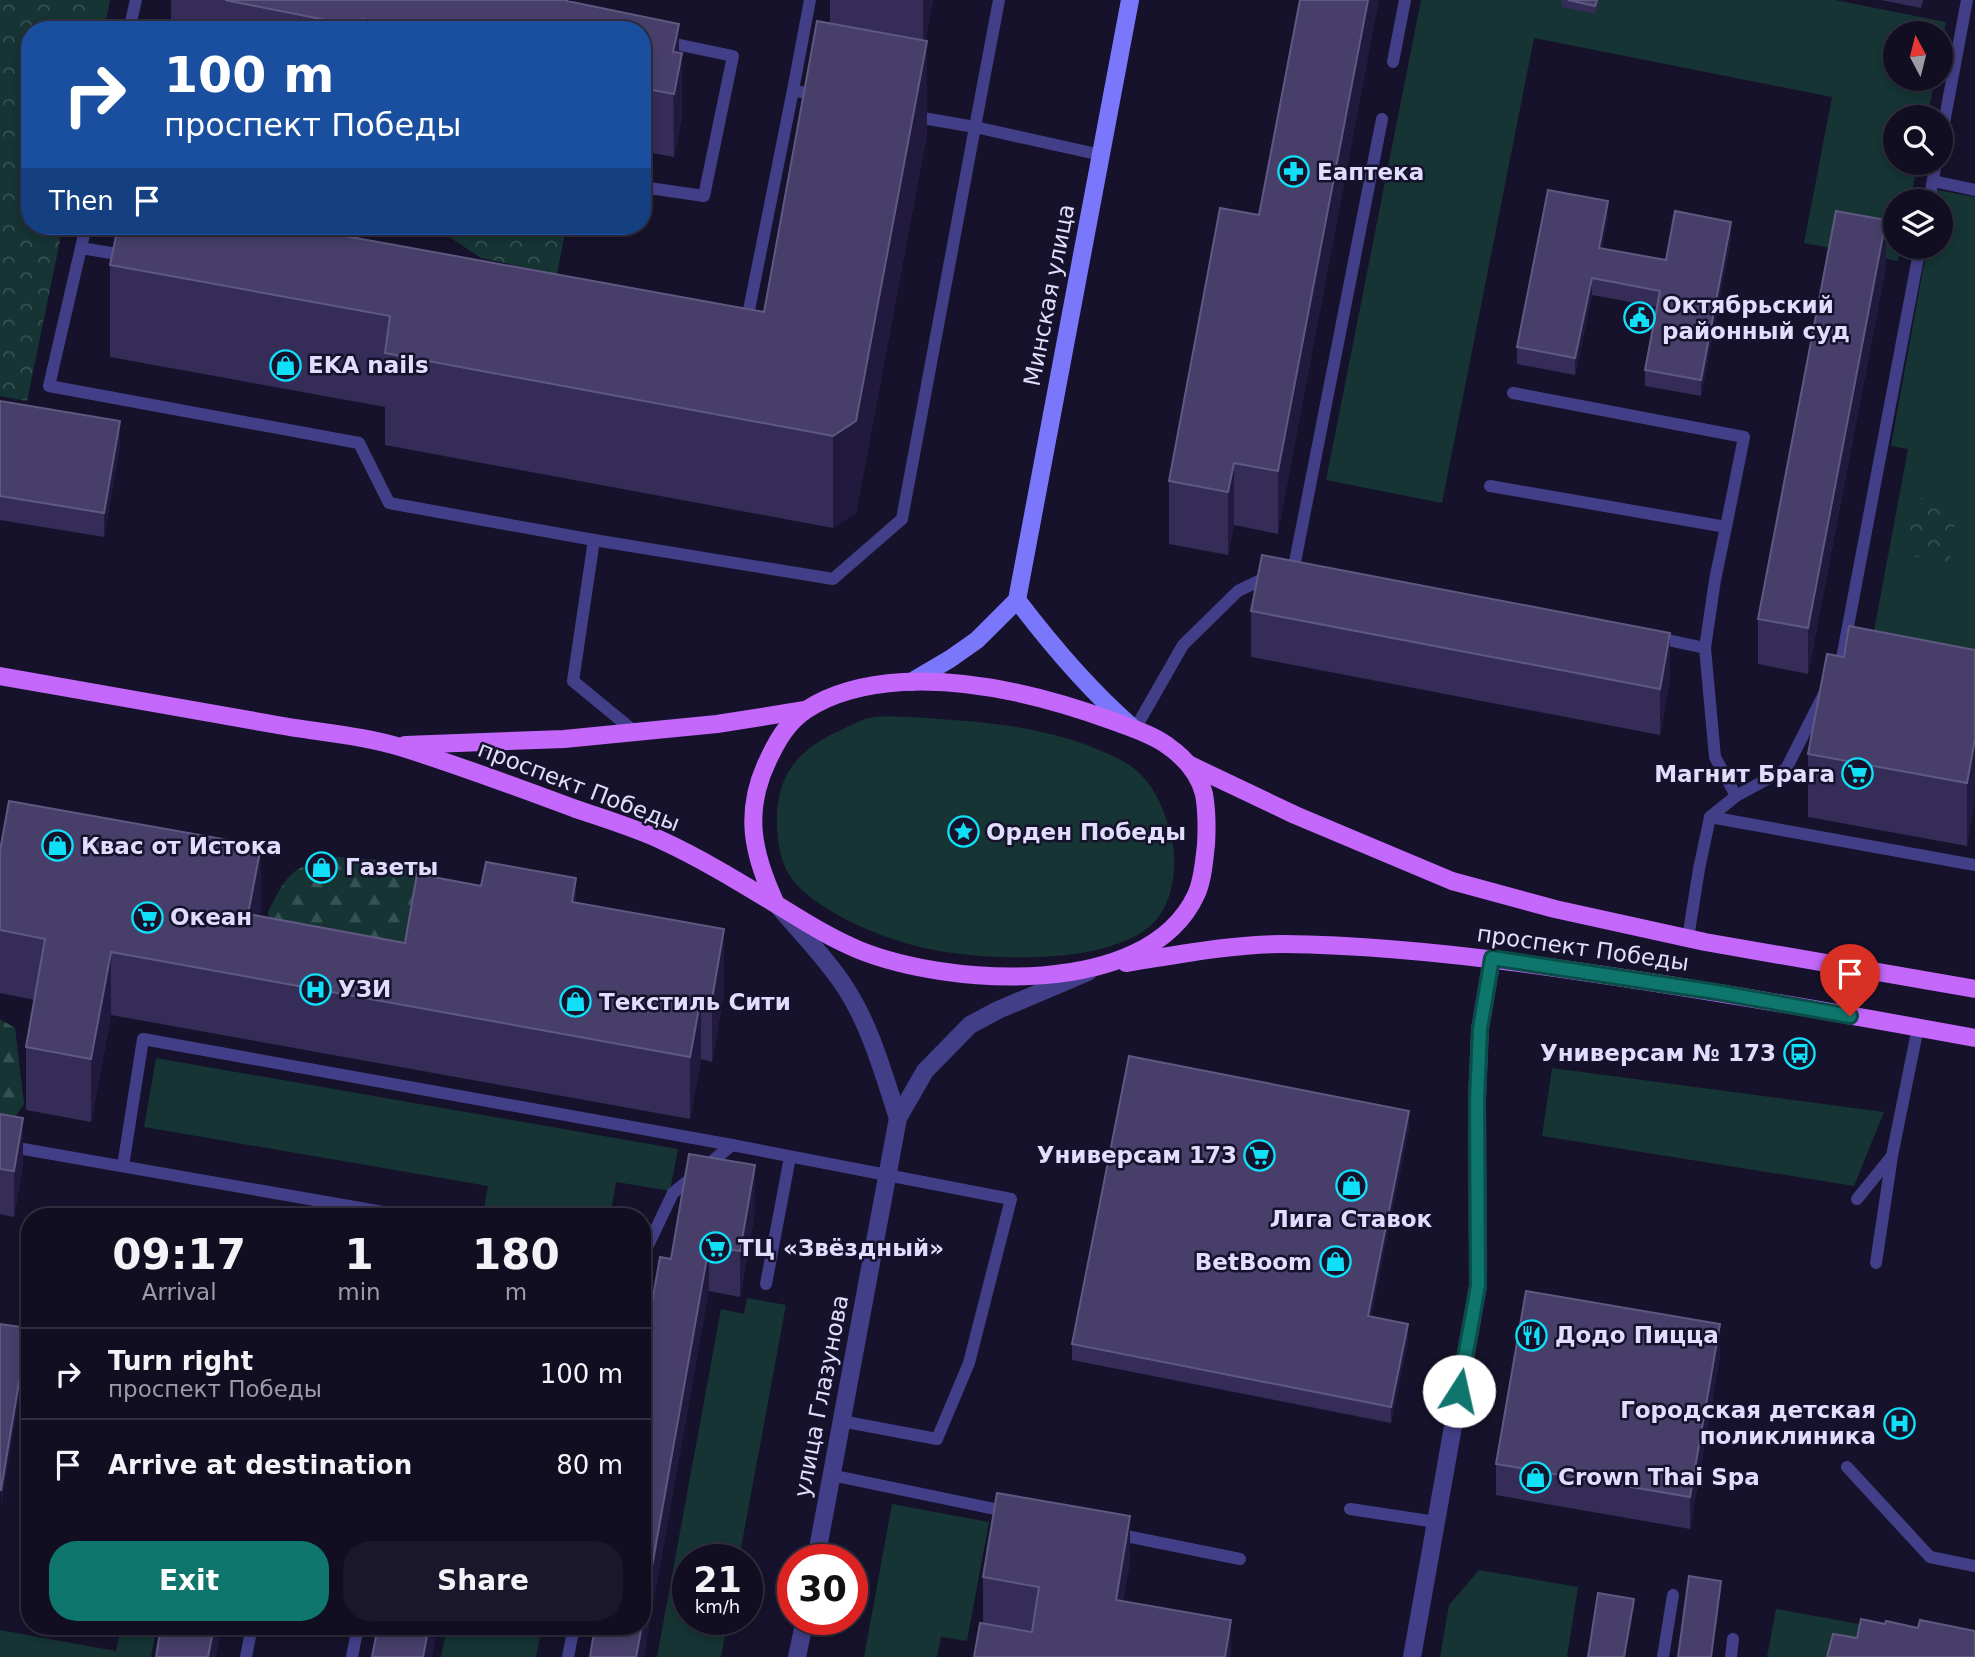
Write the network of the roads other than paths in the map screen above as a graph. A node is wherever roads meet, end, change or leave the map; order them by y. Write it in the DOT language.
graph roads {
  1 [pos="136,0"];
  2 [pos="810,0"];
  3 [pos="999,0"];
  4 [pos="1130,0"];
  5 [pos="1405,0"];
  6 [pos="1967,0"];
  7 [pos="131,21"];
  8 [pos="651,39"];
  9 [pos="1393,62"];
  10 [pos="793,90"];
  11 [pos="834,99"];
  12 [pos="1947,105"];
  13 [pos="902,114"];
  14 [pos="1382,119"];
  15 [pos="975,127"];
  16 [pos="1101,155"];
  17 [pos="1934,175"];
  18 [pos="1933,181"];
  19 [pos="651,188"];
  20 [pos="1931,189"];
  21 [pos="1975,190"];
  22 [pos="84,235"];
  23 [pos="81,248"];
  24 [pos="138,258"];
  25 [pos="1918,259"];
  26 [pos="743,341"];
  27 [pos="1513,393"];
  28 [pos="1490,486"];
  29 [pos="1726,527"];
  30 [pos="594,540"];
  31 [pos="1017,600"];
  32 [pos="1638,634"];
  33 [pos="1705,648"];
  34 [pos="0,676"];
  35 [pos="911,681"];
  36 [pos="805,710"];
  37 [pos="1135,729"];
  38 [pos="635,732"];
  39 [pos="396,746"];
  40 [pos="1190,765"];
  41 [pos="1736,796"];
  42 [pos="1710,817"];
  43 [pos="1975,865"];
  44 [pos="776,904"];
  45 [pos="1688,938"];
  46 [pos="1492,958"];
  47 [pos="1098,968"];
  48 [pos="1975,989"];
  49 [pos="1918,1027"];
  50 [pos="1975,1038"];
  51 [pos="898,1118"];
  52 [pos="0,1145"];
  53 [pos="732,1145"];
  54 [pos="1892,1156"];
  55 [pos="790,1157"];
  56 [pos="123,1166"];
  57 [pos="887,1175"];
  58 [pos="1857,1199"];
  59 [pos="334,1203"];
  60 [pos="333,1208"];
  61 [pos="362,1208"];
  62 [pos="651,1243"];
  63 [pos="1876,1263"];
  64 [pos="766,1284"];
  65 [pos="841,1421"];
  66 [pos="1847,1467"];
  67 [pos="831,1475"];
  68 [pos="1350,1509"];
  69 [pos="1027,1516"];
  70 [pos="1436,1522"];
  71 [pos="1107,1532"];
  72 [pos="819,1544"];
  73 [pos="1240,1559"];
  74 [pos="1975,1566"];
  75 [pos="1673,1595"];
  76 [pos="250,1635"];
  77 [pos="356,1635"];
  78 [pos="572,1635"];
  79 [pos="801,1635"];
  80 [pos="1733,1639"];
  81 [pos="246,1657"];
  82 [pos="352,1657"];
  83 [pos="568,1657"];
  84 [pos="797,1657"];
  85 [pos="1412,1657"];
  86 [pos="1664,1657"];
  87 [pos="1731,1657"];
  1 -- 7 [label="lane"];
  2 -- 10 [label="lane"];
  3 -- 15 [label="lane"];
  4 -- 16 [label="main road, Минская улица"];
  5 -- 9 [label="lane"];
  6 -- 12 [label="lane"];
  8 -- 19 [label="lane"];
  10 -- 11 [label="lane"];
  10 -- 26 [label="lane"];
  13 -- 15 [label="lane"];
  14 -- 37 [label="lane"];
  15 -- 16 [label="lane"];
  15 -- 30 [label="lane"];
  16 -- 31 [label="main road, Минская улица"];
  17 -- 18 [label="lane"];
  18 -- 20 [label="lane"];
  18 -- 21 [label="lane"];
  22 -- 23 [label="lane"];
  23 -- 24 [label="lane"];
  23 -- 30 [label="lane"];
  25 -- 41 [label="lane"];
  27 -- 29 [label="lane"];
  28 -- 29 [label="lane"];
  29 -- 33 [label="lane"];
  30 -- 38 [label="lane"];
  31 -- 35 [label="main road"];
  31 -- 37 [label="main road"];
  32 -- 33 [label="lane"];
  33 -- 41 [label="lane"];
  34 -- 39 [label="main road, проспект Победы"];
  35 -- 36 [label="main road"];
  35 -- 37 [label="main road"];
  36 -- 38 [label="main road, проспект Победы"];
  36 -- 44 [label="main road"];
  37 -- 40 [label="main road"];
  38 -- 39 [label="main road, проспект Победы"];
  39 -- 44 [label="main road, проспект Победы"];
  40 -- 45 [label="main road, проспект Победы"];
  40 -- 47 [label="main road"];
  41 -- 42 [label="lane"];
  42 -- 43 [label="lane"];
  42 -- 45 [label="lane"];
  44 -- 47 [label="main road, проспект Победы"];
  44 -- 51 [label="street, улица Глазунова"];
  45 -- 48 [label="main road, проспект Победы"];
  46 -- 47 [label="main road, проспект Победы"];
  46 -- 49 [label="main road, проспект Победы"];
  46 -- 70 [label="street"];
  47 -- 51 [label="street, улица Глазунова"];
  49 -- 50 [label="main road, проспект Победы"];
  49 -- 54 [label="lane"];
  51 -- 57 [label="street, улица Глазунова"];
  52 -- 56 [label="lane"];
  53 -- 55 [label="lane"];
  53 -- 56 [label="lane"];
  53 -- 62 [label="lane"];
  54 -- 58 [label="lane"];
  54 -- 63 [label="lane"];
  55 -- 57 [label="lane"];
  55 -- 64 [label="lane"];
  56 -- 59 [label="lane"];
  57 -- 65 [label="street, улица Глазунова"];
  57 -- 65 [label="lane"];
  59 -- 60 [label="lane"];
  59 -- 61 [label="lane"];
  65 -- 67 [label="street, улица Глазунова"];
  66 -- 74 [label="lane"];
  67 -- 69 [label="lane"];
  67 -- 72 [label="street, улица Глазунова"];
  68 -- 70 [label="lane"];
  70 -- 85 [label="street"];
  71 -- 73 [label="lane"];
  75 -- 86 [label="lane"];
  76 -- 81 [label="lane"];
  77 -- 82 [label="lane"];
  78 -- 83 [label="lane"];
  79 -- 84 [label="street"];
  80 -- 87 [label="lane"];
}
